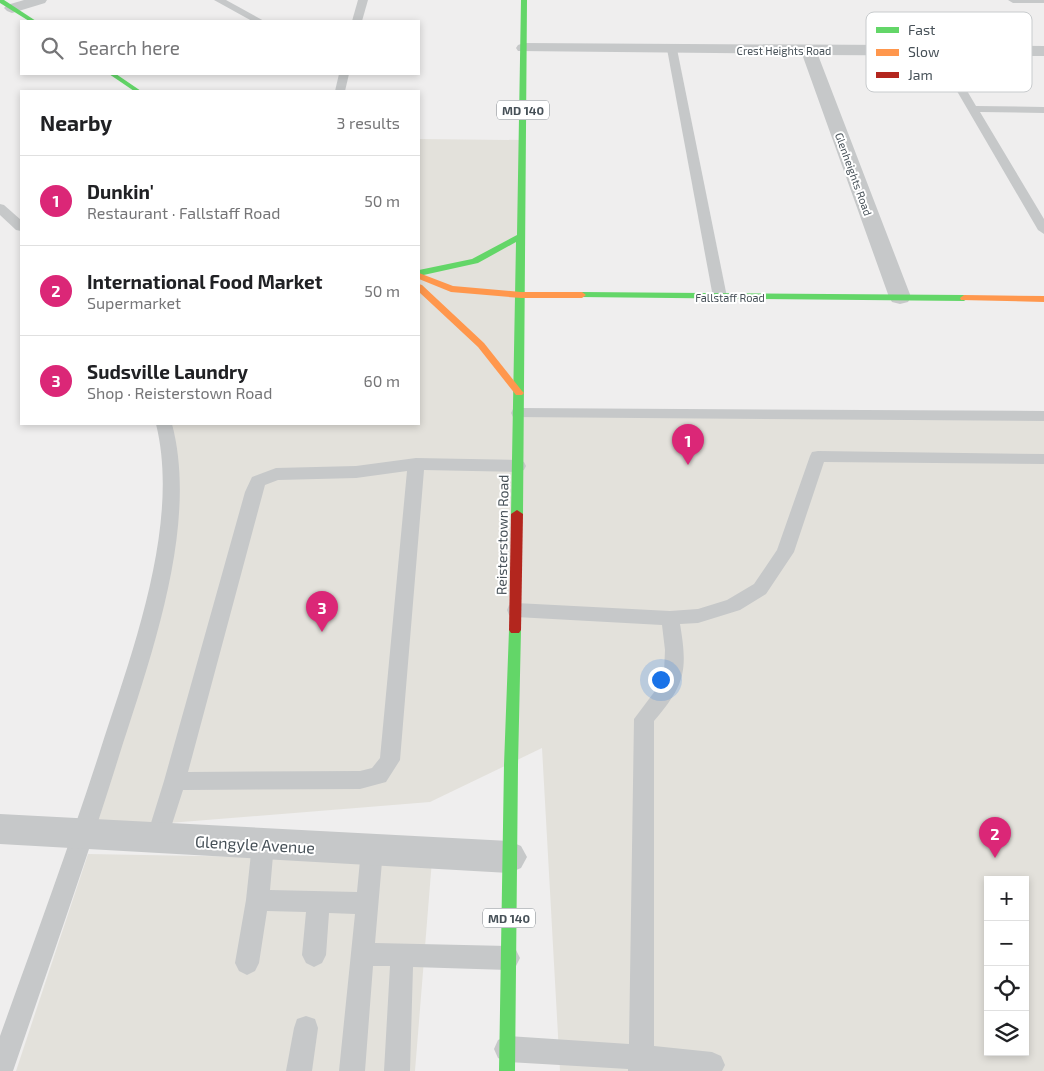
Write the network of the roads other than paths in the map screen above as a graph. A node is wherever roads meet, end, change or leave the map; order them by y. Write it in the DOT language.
graph roads {
  1 [pos="40,0"];
  2 [pos="220,0"];
  3 [pos="363,0"];
  4 [pos="524,0"];
  5 [pos="1013,0"];
  6 [pos="1044,0"];
  7 [pos="6,4"];
  8 [pos="31,20"];
  9 [pos="257,20"];
  10 [pos="357,20"];
  11 [pos="524,48"];
  12 [pos="672,49"];
  13 [pos="808,50"];
  14 [pos="866,50"];
  15 [pos="114,75"];
  16 [pos="344,75"];
  17 [pos="136,90"];
  18 [pos="340,90"];
  19 [pos="964,92"];
  20 [pos="974,109"];
  21 [pos="1044,110"];
  22 [pos="0,208"];
  23 [pos="20,226"];
  24 [pos="1044,228"];
  25 [pos="522,236"];
  26 [pos="420,274"];
  27 [pos="420,274"];
  28 [pos="422,294"];
  29 [pos="520,295"];
  30 [pos="720,297"];
  31 [pos="900,298"];
  32 [pos="1044,299"];
  33 [pos="519,393"];
  34 [pos="519,412"];
  35 [pos="1044,416"];
  36 [pos="164,425"];
  37 [pos="1044,459"];
  38 [pos="416,464"];
  39 [pos="518,466"];
  40 [pos="516,610"];
  41 [pos="670,618"];
  42 [pos="175,781"];
  43 [pos="0,829"];
  44 [pos="84,834"];
  45 [pos="157,839"];
  46 [pos="263,844"];
  47 [pos="372,850"];
  48 [pos="509,858"];
  49 [pos="257,900"];
  50 [pos="318,901"];
  51 [pos="367,902"];
  52 [pos="363,954"];
  53 [pos="314,955"];
  54 [pos="402,955"];
  55 [pos="508,958"];
  56 [pos="247,963"];
  57 [pos="306,1028"];
  58 [pos="506,1060"];
  59 [pos="642,1064"];
  60 [pos="712,1065"];
  61 [pos="0,1071"];
  62 [pos="299,1071"];
  63 [pos="352,1071"];
  64 [pos="397,1071"];
  1 -- 7 [label="street"];
  2 -- 9 [label="lane"];
  3 -- 10 [label="lane"];
  4 -- 11 [label="main road, Reisterstown Road / MD 140"];
  5 -- 6 [label="lane"];
  7 -- 8 [label="main road"];
  11 -- 12 [label="street, Crest Heights Road"];
  11 -- 25 [label="main road, Reisterstown Road / MD 140"];
  12 -- 13 [label="street, Crest Heights Road"];
  12 -- 30 [label="lane"];
  13 -- 14 [label="street, Crest Heights Road"];
  13 -- 31 [label="street, Glenheights Road"];
  15 -- 17 [label="main road"];
  16 -- 18 [label="lane"];
  19 -- 20 [label="lane"];
  20 -- 21 [label="lane"];
  20 -- 24 [label="lane"];
  22 -- 23 [label="lane"];
  25 -- 26 [label="main road"];
  25 -- 29 [label="main road, Reisterstown Road / MD 140"];
  27 -- 29 [label="main road, Fallstaff Road"];
  28 -- 33 [label="main road"];
  29 -- 30 [label="main road, Fallstaff Road"];
  29 -- 33 [label="main road, Reisterstown Road / MD 140"];
  30 -- 31 [label="main road, Fallstaff Road"];
  31 -- 32 [label="main road, Fallstaff Road"];
  33 -- 34 [label="main road, Reisterstown Road / MD 140"];
  34 -- 35 [label="lane"];
  34 -- 39 [label="main road, Reisterstown Road / MD 140"];
  36 -- 44 [label="lane"];
  37 -- 41 [label="lane"];
  38 -- 39 [label="lane"];
  38 -- 42 [label="lane"];
  38 -- 42 [label="lane"];
  39 -- 40 [label="main road, Reisterstown Road / MD 140"];
  40 -- 41 [label="lane"];
  40 -- 48 [label="main road, Reisterstown Road / MD 140"];
  41 -- 59 [label="lane"];
  42 -- 45 [label="lane"];
  43 -- 44 [label="street, Glengyle Avenue"];
  44 -- 45 [label="street, Glengyle Avenue"];
  44 -- 61 [label="lane"];
  45 -- 46 [label="street, Glengyle Avenue"];
  46 -- 47 [label="street, Glengyle Avenue"];
  46 -- 49 [label="lane"];
  47 -- 48 [label="street, Glengyle Avenue"];
  47 -- 51 [label="lane"];
  48 -- 55 [label="main road, Reisterstown Road / MD 140"];
  49 -- 50 [label="lane"];
  49 -- 56 [label="lane"];
  50 -- 51 [label="lane"];
  50 -- 53 [label="lane"];
  51 -- 52 [label="lane"];
  52 -- 54 [label="lane"];
  52 -- 63 [label="lane"];
  54 -- 55 [label="lane"];
  54 -- 64 [label="lane"];
  55 -- 58 [label="main road, Reisterstown Road / MD 140"];
  57 -- 62 [label="lane"];
  58 -- 59 [label="lane"];
  59 -- 60 [label="lane"];
}
